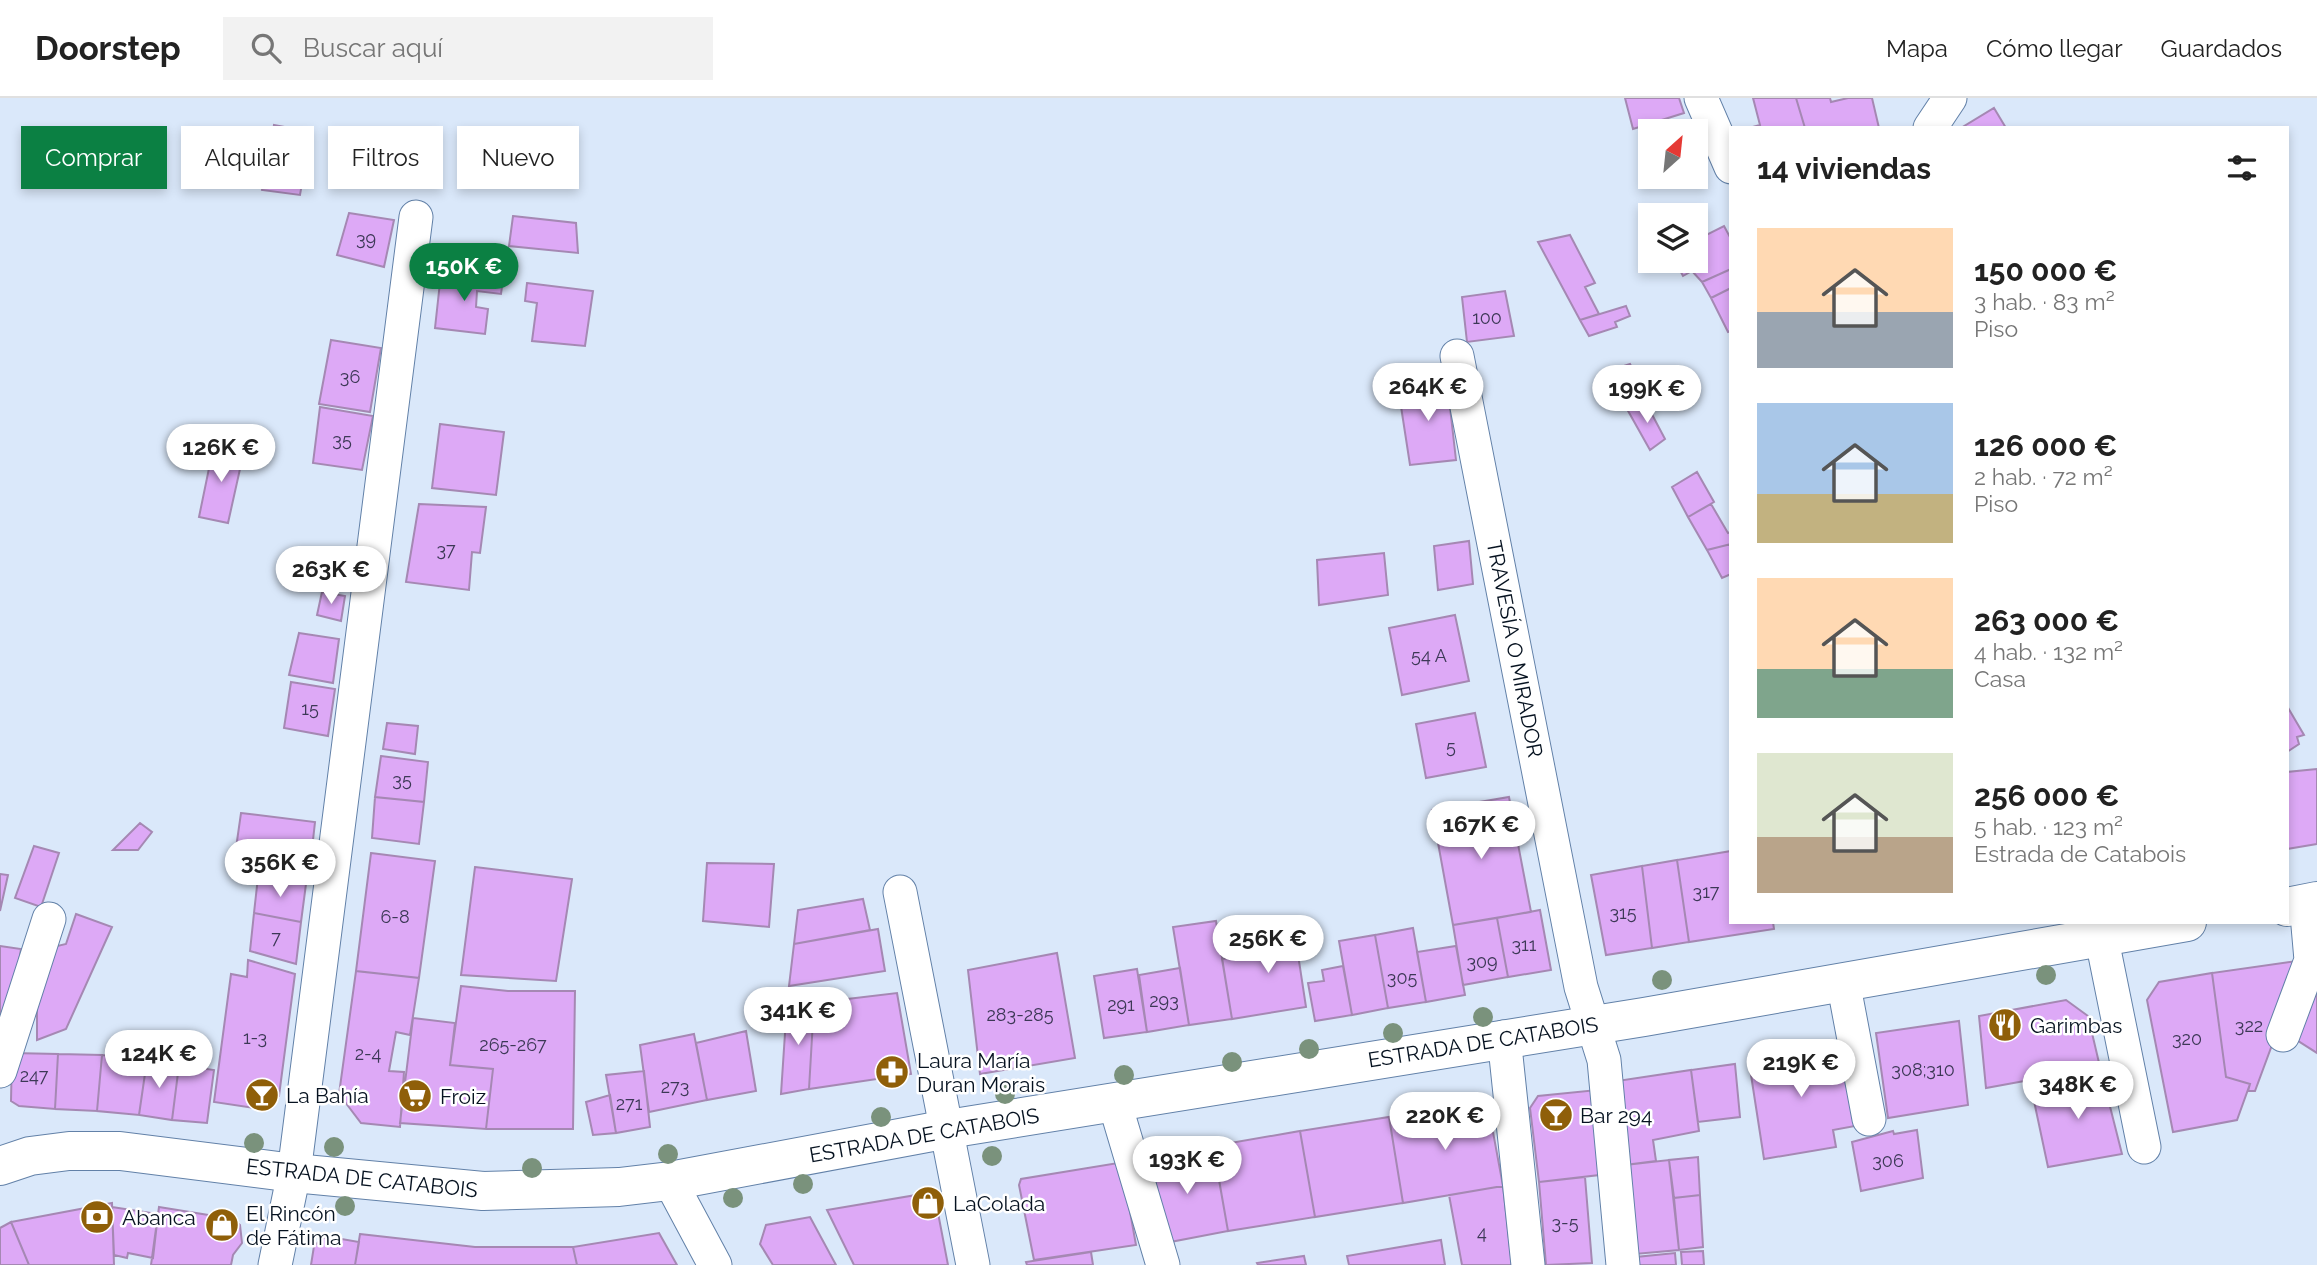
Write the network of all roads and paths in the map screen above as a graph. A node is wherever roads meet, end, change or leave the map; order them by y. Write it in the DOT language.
graph roads {
  1 [pos="1701,98"];
  2 [pos="1950,98"];
  3 [pos="1931,126"];
  4 [pos="1729,162"];
  5 [pos="416,217"];
  6 [pos="1457,356"];
  7 [pos="900,892"];
  8 [pos="2303,904"];
  9 [pos="49,919"];
  10 [pos="2167,924"];
  11 [pos="2107,930"];
  12 [pos="1843,981"];
  13 [pos="1592,1024"];
  14 [pos="2283,1035"];
  15 [pos="1504,1037"];
  16 [pos="0,1071"];
  17 [pos="1115,1104"];
  18 [pos="1869,1119"];
  19 [pos="948,1129"];
  20 [pos="2144,1147"];
  21 [pos="0,1166"];
  22 [pos="294,1173"];
  23 [pos="670,1181"];
  24 [pos="275,1265"];
  25 [pos="715,1265"];
  26 [pos="973,1265"];
  27 [pos="1163,1265"];
  28 [pos="1528,1265"];
  29 [pos="1623,1265"];
  1 -- 4 [label="street"];
  2 -- 3 [label="street"];
  5 -- 22 [label="street"];
  6 -- 13 [label="street, TRAVESÍA O MIRADOR"];
  7 -- 19 [label="street"];
  8 -- 14 [label="street"];
  9 -- 16 [label="street"];
  10 -- 11 [label="main road, ESTRADA DE CATABOIS"];
  11 -- 12 [label="main road, ESTRADA DE CATABOIS"];
  11 -- 20 [label="street"];
  12 -- 13 [label="main road, ESTRADA DE CATABOIS"];
  12 -- 18 [label="street"];
  13 -- 15 [label="main road, ESTRADA DE CATABOIS"];
  13 -- 29 [label="street, TRAVESÍA O MIRADOR"];
  15 -- 17 [label="main road, ESTRADA DE CATABOIS"];
  15 -- 28 [label="street"];
  17 -- 19 [label="main road, ESTRADA DE CATABOIS"];
  17 -- 27 [label="street"];
  19 -- 23 [label="main road, ESTRADA DE CATABOIS"];
  19 -- 26 [label="street"];
  21 -- 22 [label="main road, ESTRADA DE CATABOIS"];
  22 -- 23 [label="main road, ESTRADA DE CATABOIS"];
  22 -- 24 [label="street"];
  23 -- 25 [label="street"];
}
